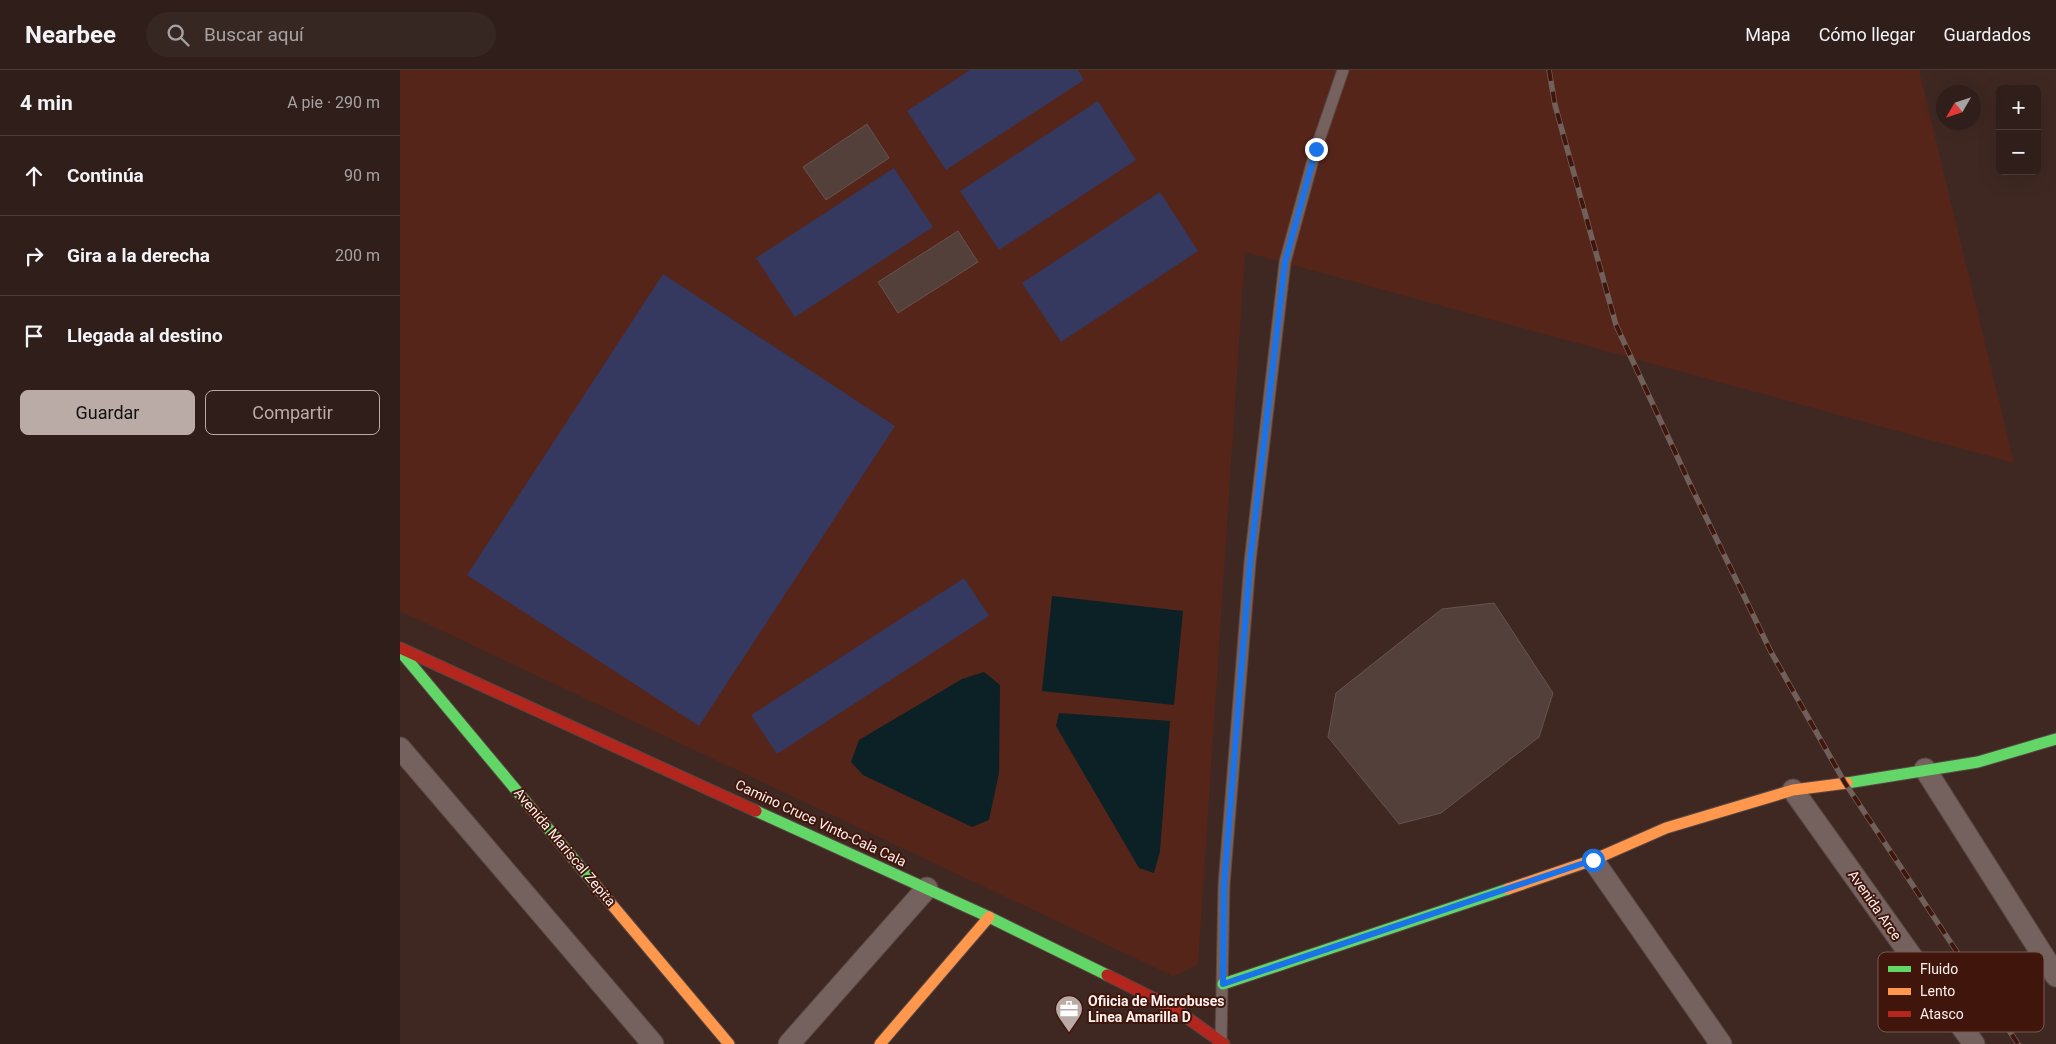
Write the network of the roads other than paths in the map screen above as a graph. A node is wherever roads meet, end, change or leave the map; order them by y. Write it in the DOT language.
graph roads {
  1 [pos="1343,70"];
  2 [pos="400,649"];
  3 [pos="2056,739"];
  4 [pos="400,748"];
  5 [pos="1924,769"];
  6 [pos="1793,790"];
  7 [pos="1593,860"];
  8 [pos="927,888"];
  9 [pos="989,917"];
  10 [pos="1908,952"];
  11 [pos="2041,952"];
  12 [pos="2044,957"];
  13 [pos="2056,976"];
  14 [pos="1223,984"];
  15 [pos="1965,1032"];
  16 [pos="1222,1043"];
  17 [pos="653,1044"];
  18 [pos="729,1044"];
  19 [pos="789,1044"];
  20 [pos="880,1044"];
  21 [pos="1721,1044"];
  22 [pos="1974,1044"];
  1 -- 14 [label="lane"];
  2 -- 8 [label="street, Camino Cruce Vinto-Cala Cala"];
  2 -- 18 [label="street, Avenida Mariscal Zepita"];
  3 -- 5 [label="street"];
  4 -- 17 [label="street"];
  5 -- 6 [label="street"];
  5 -- 11 [label="street"];
  6 -- 7 [label="street"];
  6 -- 10 [label="street, Avenida Arce"];
  7 -- 14 [label="street"];
  7 -- 21 [label="street"];
  8 -- 9 [label="street, Camino Cruce Vinto-Cala Cala"];
  8 -- 19 [label="street"];
  9 -- 16 [label="street, Camino Cruce Vinto-Cala Cala"];
  9 -- 20 [label="street"];
  12 -- 13 [label="street"];
  14 -- 16 [label="lane"];
  15 -- 22 [label="street, Avenida Arce"];
}
